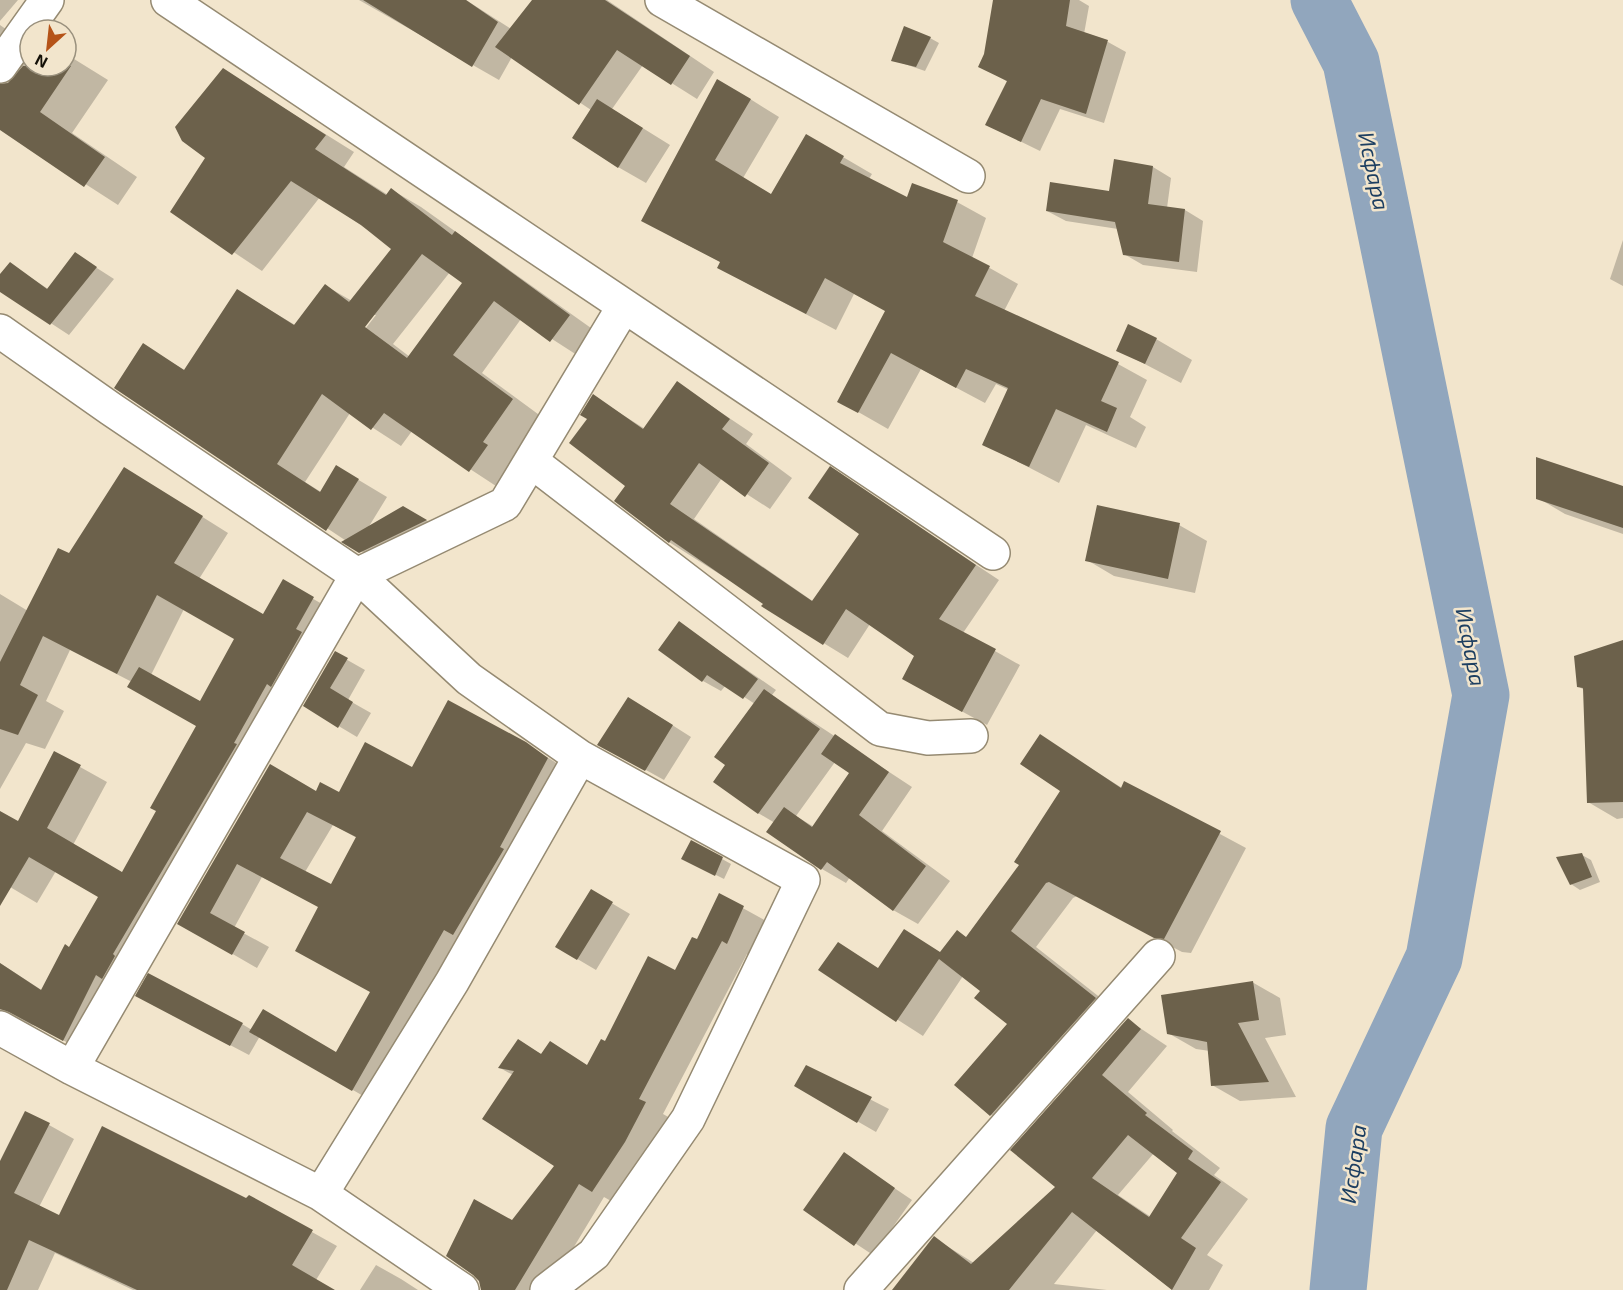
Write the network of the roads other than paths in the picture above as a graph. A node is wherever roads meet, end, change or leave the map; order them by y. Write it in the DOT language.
graph roads {
  1 [pos="47,0"];
  2 [pos="168,0"];
  3 [pos="662,0"];
  4 [pos="0,66"];
  5 [pos="968,176"];
  6 [pos="624,306"];
  7 [pos="0,331"];
  8 [pos="531,461"];
  9 [pos="993,553"];
  10 [pos="357,575"];
  11 [pos="971,736"];
  12 [pos="580,757"];
  13 [pos="1158,956"];
  14 [pos="0,1028"];
  15 [pos="72,1068"];
  16 [pos="321,1194"];
  17 [pos="462,1290"];
  18 [pos="547,1290"];
  19 [pos="861,1290"];
  1 -- 4 [label="street"];
  2 -- 6 [label="street"];
  3 -- 5 [label="street"];
  6 -- 8 [label="street"];
  6 -- 9 [label="street"];
  7 -- 10 [label="street"];
  8 -- 10 [label="street"];
  8 -- 11 [label="street"];
  10 -- 12 [label="street"];
  10 -- 15 [label="street"];
  12 -- 16 [label="street"];
  12 -- 18 [label="street"];
  13 -- 19 [label="street"];
  14 -- 15 [label="street"];
  15 -- 16 [label="street"];
  16 -- 17 [label="street"];
}
